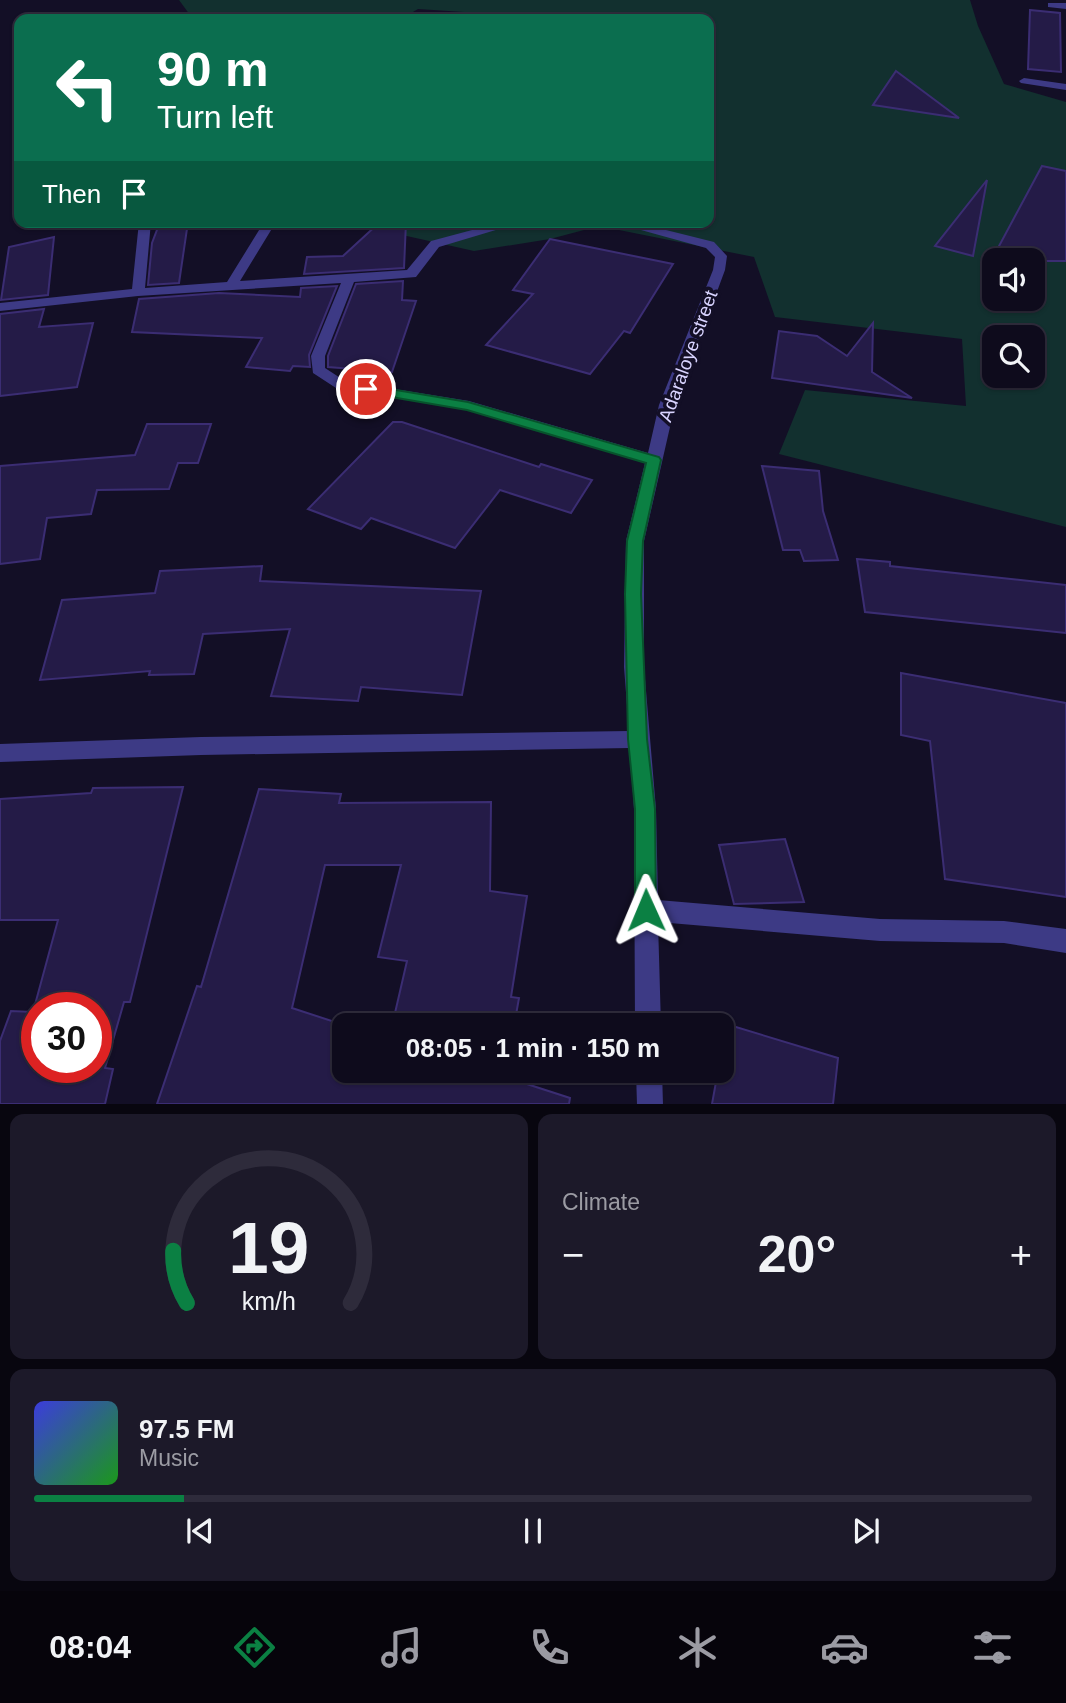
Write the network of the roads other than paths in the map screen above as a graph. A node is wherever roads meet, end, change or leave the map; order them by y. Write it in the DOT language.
graph roads {
  1 [pos="1051,5"];
  2 [pos="1066,6"];
  3 [pos="1024,81"];
  4 [pos="1066,87"];
  5 [pos="144,228"];
  6 [pos="266,228"];
  7 [pos="495,228"];
  8 [pos="643,228"];
  9 [pos="349,278"];
  10 [pos="231,286"];
  11 [pos="138,292"];
  12 [pos="0,307"];
  13 [pos="654,460"];
  14 [pos="637,739"];
  15 [pos="0,753"];
  16 [pos="646,910"];
  17 [pos="1066,941"];
  18 [pos="648,1013"];
  19 [pos="649,1083"];
  20 [pos="650,1104"];
  1 -- 2 [label="street"];
  3 -- 4 [label="street"];
  5 -- 11 [label="street"];
  6 -- 10 [label="street"];
  7 -- 9 [label="street"];
  8 -- 13 [label="street, Adaraloye street"];
  9 -- 10 [label="street"];
  9 -- 13 [label="street"];
  10 -- 11 [label="street"];
  11 -- 12 [label="street"];
  13 -- 14 [label="street, Adaraloye street"];
  14 -- 15 [label="street"];
  14 -- 16 [label="street, Adaraloye street"];
  16 -- 17 [label="street"];
  16 -- 18 [label="street, Adaraloye street"];
  19 -- 20 [label="street"];
}
